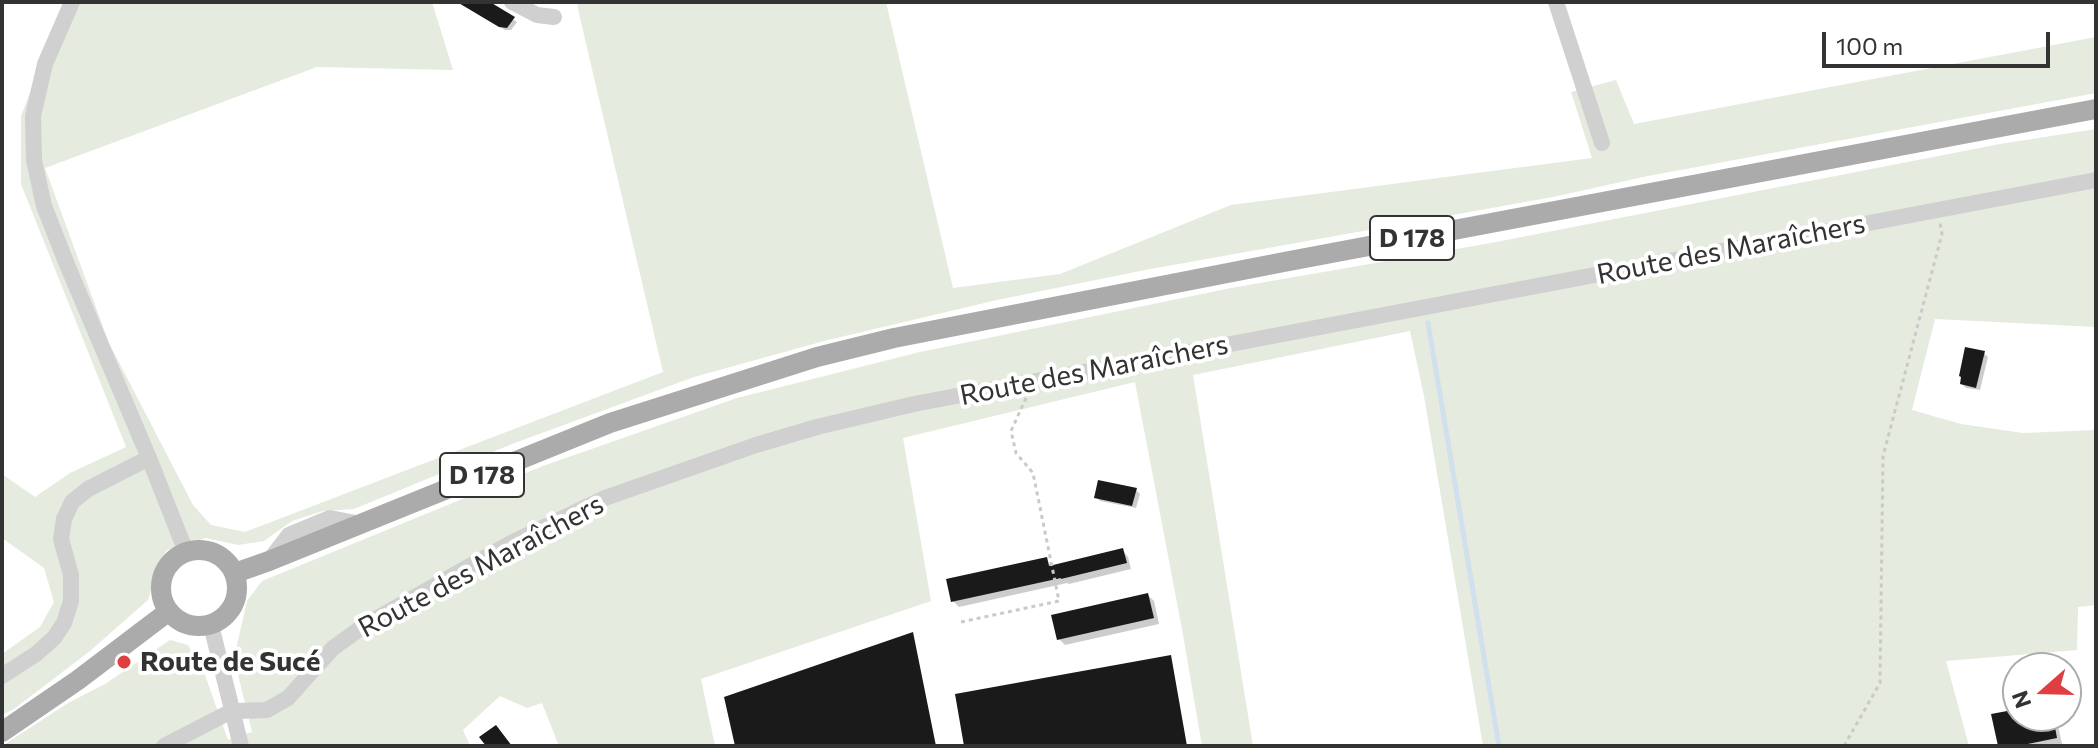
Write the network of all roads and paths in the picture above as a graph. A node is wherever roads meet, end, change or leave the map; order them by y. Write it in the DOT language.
graph roads {
  1 [pos="72,2"];
  2 [pos="512,2"];
  3 [pos="1556,2"];
  4 [pos="554,17"];
  5 [pos="2096,109"];
  6 [pos="1602,143"];
  7 [pos="2096,180"];
  8 [pos="1936,210"];
  9 [pos="1042,380"];
  10 [pos="149,458"];
  11 [pos="186,552"];
  12 [pos="235,573"];
  13 [pos="169,611"];
  14 [pos="961,622"];
  15 [pos="211,625"];
  16 [pos="2,676"];
  17 [pos="232,712"];
  18 [pos="2,732"];
  19 [pos="164,746"];
  20 [pos="241,746"];
  21 [pos="1844,746"];
  1 -- 10 [label="street"];
  2 -- 4 [label="street"];
  3 -- 6 [label="street"];
  5 -- 12 [label="main road, D 178"];
  7 -- 8 [label="street, Route des Maraîchers"];
  8 -- 9 [label="street, Route des Maraîchers"];
  8 -- 21 [label="path"];
  9 -- 14 [label="path"];
  9 -- 17 [label="street, Route des Maraîchers"];
  10 -- 11 [label="street"];
  10 -- 16 [label="street"];
  11 -- 12 [label="main road"];
  11 -- 13 [label="main road"];
  12 -- 15 [label="main road"];
  13 -- 15 [label="main road"];
  13 -- 18 [label="main road"];
  15 -- 17 [label="street"];
  17 -- 19 [label="street, Route des Maraîchers"];
  17 -- 20 [label="street"];
}
